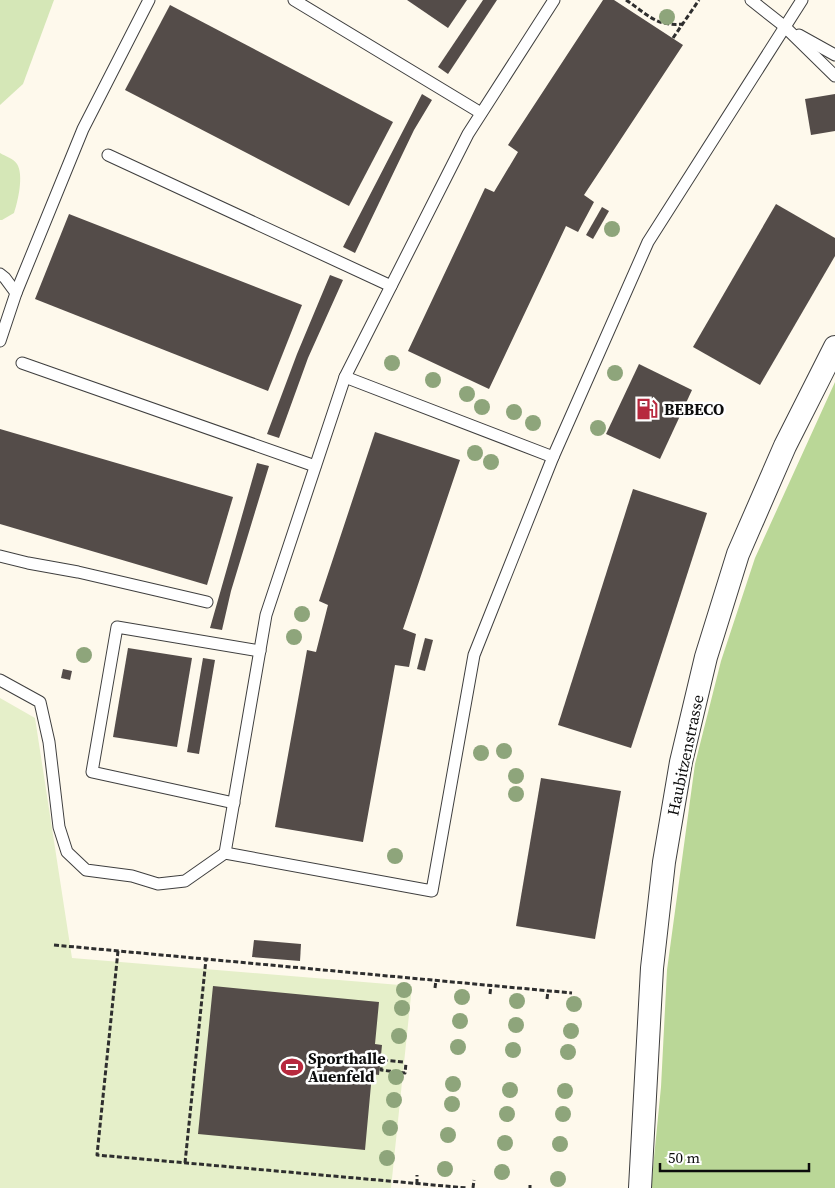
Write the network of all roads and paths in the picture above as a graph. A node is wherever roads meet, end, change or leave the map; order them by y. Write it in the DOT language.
graph roads {
  1 [pos="149,0"];
  2 [pos="294,0"];
  3 [pos="554,0"];
  4 [pos="626,0"];
  5 [pos="699,0"];
  6 [pos="751,0"];
  7 [pos="802,0"];
  8 [pos="682,24"];
  9 [pos="784,26"];
  10 [pos="672,38"];
  11 [pos="835,55"];
  12 [pos="835,76"];
  13 [pos="481,113"];
  14 [pos="108,155"];
  15 [pos="0,274"];
  16 [pos="391,286"];
  17 [pos="16,293"];
  18 [pos="0,341"];
  19 [pos="835,347"];
  20 [pos="22,364"];
  21 [pos="345,377"];
  22 [pos="553,457"];
  23 [pos="315,466"];
  24 [pos="0,556"];
  25 [pos="208,602"];
  26 [pos="260,651"];
  27 [pos="0,680"];
  28 [pos="234,803"];
  29 [pos="225,853"];
  30 [pos="54,945"];
  31 [pos="118,951"];
  32 [pos="206,959"];
  33 [pos="436,980"];
  34 [pos="490,985"];
  35 [pos="435,988"];
  36 [pos="548,991"];
  37 [pos="572,993"];
  38 [pos="490,994"];
  39 [pos="547,999"];
  40 [pos="382,1060"];
  41 [pos="185,1163"];
  42 [pos="417,1175"];
  43 [pos="474,1180"];
  44 [pos="417,1184"];
  45 [pos="468,1188"];
  46 [pos="473,1188"];
  47 [pos="640,1188"];
  1 -- 17 [label="lane"];
  2 -- 13 [label="lane"];
  3 -- 13 [label="lane"];
  4 -- 8 [label="path"];
  5 -- 8 [label="path"];
  6 -- 9 [label="lane"];
  7 -- 9 [label="lane"];
  8 -- 10 [label="path"];
  9 -- 11 [label="lane"];
  9 -- 12 [label="lane"];
  9 -- 22 [label="lane"];
  13 -- 16 [label="lane"];
  14 -- 16 [label="lane"];
  15 -- 17 [label="lane"];
  16 -- 21 [label="lane"];
  17 -- 18 [label="lane"];
  19 -- 47 [label="street, Haubitzenstrasse"];
  20 -- 23 [label="lane"];
  21 -- 22 [label="lane"];
  21 -- 23 [label="lane"];
  22 -- 29 [label="lane"];
  23 -- 26 [label="lane"];
  24 -- 25 [label="lane"];
  26 -- 28 [label="lane"];
  26 -- 28 [label="lane"];
  27 -- 29 [label="lane"];
  28 -- 29 [label="lane"];
  30 -- 31 [label="path"];
  31 -- 32 [label="path"];
  31 -- 41 [label="path"];
  32 -- 33 [label="path"];
  32 -- 41 [label="path"];
  33 -- 34 [label="path"];
  33 -- 35 [label="path"];
  34 -- 36 [label="path"];
  34 -- 38 [label="path"];
  36 -- 37 [label="path"];
  36 -- 39 [label="path"];
  40 -- 40 [label="path"];
  41 -- 44 [label="path"];
  42 -- 44 [label="path"];
  43 -- 46 [label="path"];
  44 -- 45 [label="path"];
}
